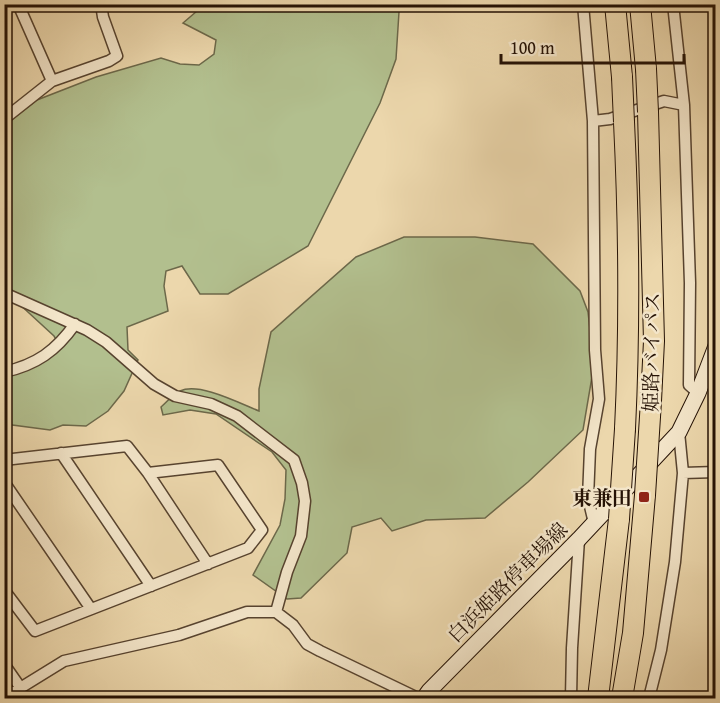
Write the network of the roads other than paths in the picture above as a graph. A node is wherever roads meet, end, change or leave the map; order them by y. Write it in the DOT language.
graph roads {
  1 [pos="18,4"];
  2 [pos="101,4"];
  3 [pos="583,4"];
  4 [pos="615,4"];
  5 [pos="640,4"];
  6 [pos="673,4"];
  7 [pos="52,81"];
  8 [pos="684,105"];
  9 [pos="4,119"];
  10 [pos="593,121"];
  11 [pos="4,293"];
  12 [pos="75,324"];
  13 [pos="716,346"];
  14 [pos="4,372"];
  15 [pos="698,393"];
  16 [pos="679,432"];
  17 [pos="61,453"];
  18 [pos="4,460"];
  19 [pos="716,472"];
  20 [pos="148,473"];
  21 [pos="683,474"];
  22 [pos="4,482"];
  23 [pos="594,523"];
  24 [pos="579,539"];
  25 [pos="208,564"];
  26 [pos="151,586"];
  27 [pos="4,590"];
  28 [pos="91,609"];
  29 [pos="276,612"];
  30 [pos="4,664"];
  31 [pos="20,687"];
  32 [pos="4,698"];
  33 [pos="418,699"];
  34 [pos="424,699"];
  35 [pos="571,699"];
  36 [pos="598,699"];
  37 [pos="622,699"];
  38 [pos="649,699"];
  1 -- 7 [label="street"];
  2 -- 7 [label="street"];
  3 -- 10 [label="street"];
  4 -- 36 [label="highway, 姫路バイパス, bridge"];
  5 -- 37 [label="highway, 姫路バイパス, bridge"];
  6 -- 8 [label="street"];
  7 -- 9 [label="street"];
  8 -- 10 [label="street"];
  8 -- 15 [label="street"];
  10 -- 23 [label="street"];
  11 -- 12 [label="street"];
  12 -- 14 [label="street"];
  12 -- 29 [label="street"];
  13 -- 15 [label="main road, 白浜姫路停車場線"];
  15 -- 16 [label="main road, 白浜姫路停車場線"];
  16 -- 21 [label="street"];
  16 -- 23 [label="main road, 白浜姫路停車場線"];
  17 -- 18 [label="street"];
  17 -- 20 [label="street"];
  17 -- 26 [label="street"];
  19 -- 21 [label="street"];
  20 -- 25 [label="street"];
  20 -- 25 [label="street"];
  21 -- 38 [label="street"];
  22 -- 28 [label="street"];
  23 -- 24 [label="main road, 白浜姫路停車場線"];
  24 -- 34 [label="main road, 白浜姫路停車場線"];
  24 -- 35 [label="street"];
  25 -- 26 [label="street"];
  26 -- 28 [label="street"];
  27 -- 28 [label="street"];
  29 -- 31 [label="street"];
  29 -- 33 [label="street"];
  30 -- 31 [label="street"];
  31 -- 32 [label="street"];
}
